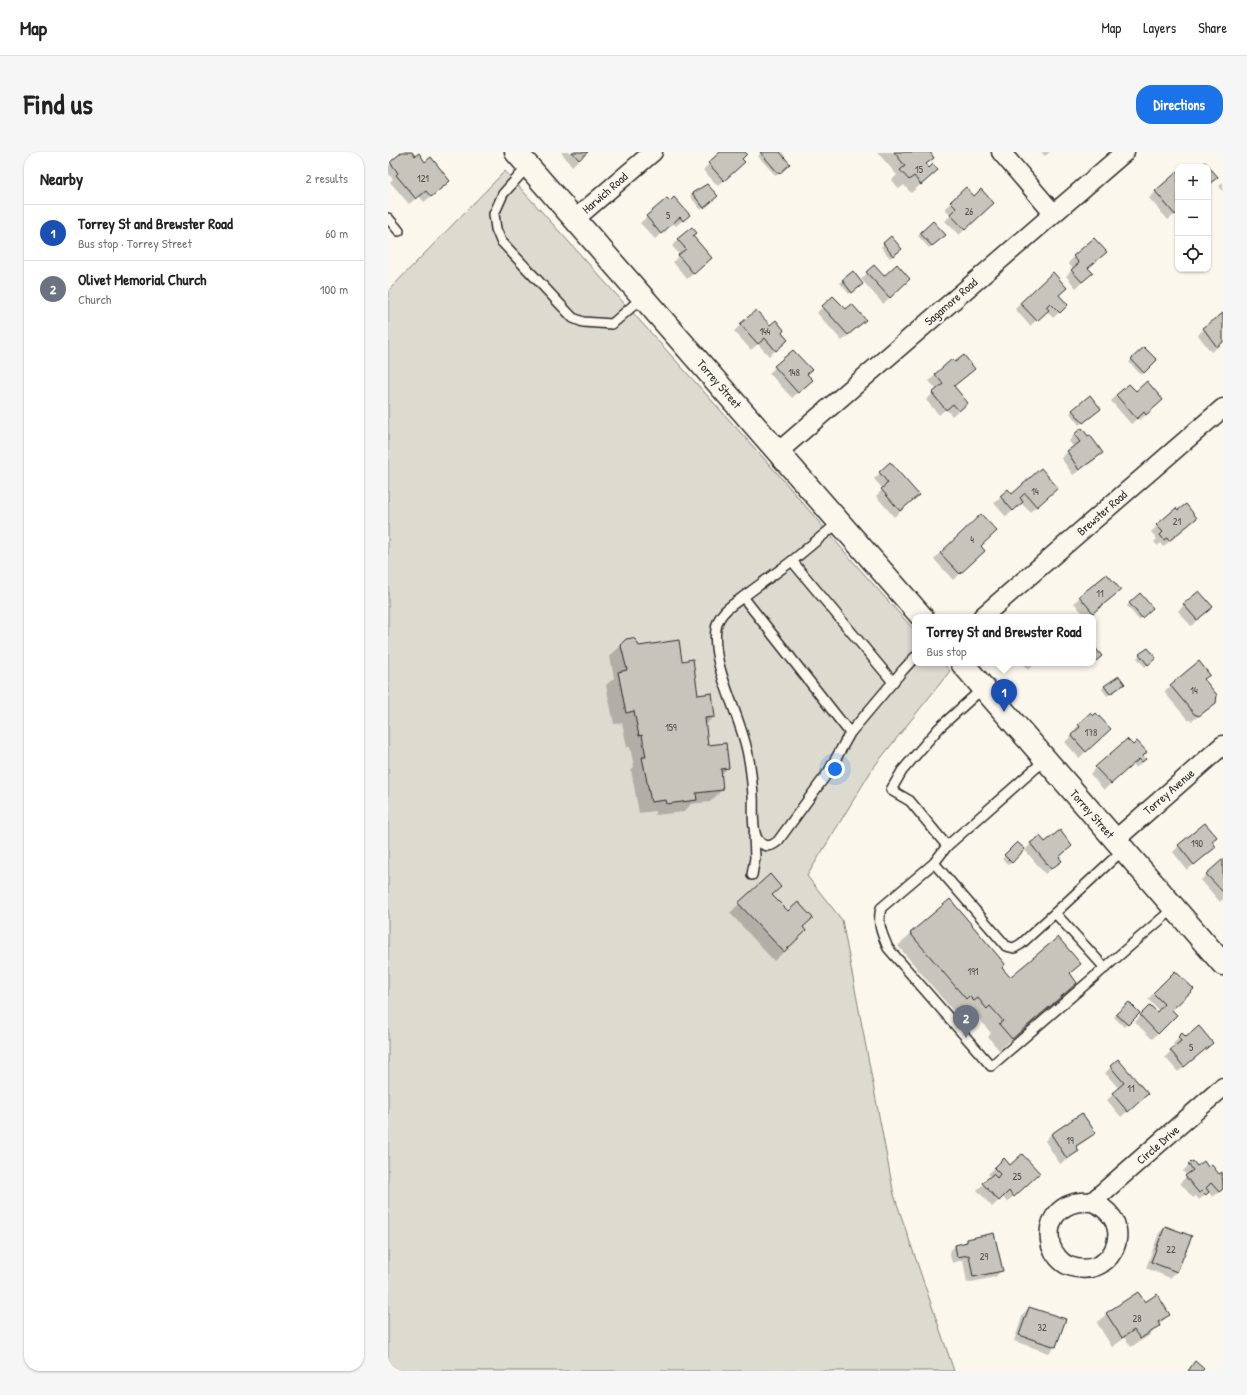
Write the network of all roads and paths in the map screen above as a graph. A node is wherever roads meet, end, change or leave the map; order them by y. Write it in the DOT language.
graph roads {
  1 [pos="653,152"];
  2 [pos="1001,152"];
  3 [pos="1125,152"];
  4 [pos="522,159"];
  5 [pos="1053,213"];
  6 [pos="388,218"];
  7 [pos="575,219"];
  8 [pos="399,231"];
  9 [pos="643,297"];
  10 [pos="1223,408"];
  11 [pos="778,452"];
  12 [pos="839,522"];
  13 [pos="792,561"];
  14 [pos="743,597"];
  15 [pos="919,614"];
  16 [pos="985,614"];
  17 [pos="912,660"];
  18 [pos="965,666"];
  19 [pos="893,682"];
  20 [pos="983,688"];
  21 [pos="850,733"];
  22 [pos="1223,744"];
  23 [pos="1046,759"];
  24 [pos="754,832"];
  25 [pos="1119,845"];
  26 [pos="947,846"];
  27 [pos="934,863"];
  28 [pos="752,874"];
  29 [pos="1174,908"];
  30 [pos="1055,913"];
  31 [pos="1223,964"];
  32 [pos="1105,968"];
  33 [pos="1223,1087"];
  34 [pos="1092,1202"];
  1 -- 7 [label="street, Harwich Road"];
  2 -- 5 [label="street"];
  3 -- 5 [label="street, Sagamore Road"];
  4 -- 7 [label="main road, Torrey Street"];
  4 -- 9 [label="lane"];
  5 -- 11 [label="street, Sagamore Road"];
  6 -- 8 [label="lane"];
  7 -- 9 [label="main road, Torrey Street"];
  9 -- 11 [label="main road, Torrey Street"];
  10 -- 16 [label="street, Brewster Road"];
  11 -- 12 [label="main road, Torrey Street"];
  12 -- 13 [label="lane"];
  12 -- 15 [label="main road, Torrey Street"];
  13 -- 14 [label="lane"];
  13 -- 19 [label="lane"];
  14 -- 21 [label="lane"];
  14 -- 24 [label="lane"];
  17 -- 19 [label="lane"];
  18 -- 20 [label="main road, Torrey Street"];
  19 -- 21 [label="lane"];
  20 -- 23 [label="main road, Torrey Street"];
  20 -- 26 [label="lane"];
  21 -- 24 [label="lane"];
  22 -- 25 [label="street, Torrey Avenue"];
  23 -- 25 [label="main road, Torrey Street"];
  23 -- 26 [label="lane"];
  24 -- 28 [label="lane"];
  25 -- 29 [label="main road, Torrey Street"];
  25 -- 30 [label="lane"];
  26 -- 27 [label="lane"];
  27 -- 30 [label="lane"];
  27 -- 32 [label="lane"];
  29 -- 31 [label="main road, Torrey Street"];
  29 -- 32 [label="lane"];
  30 -- 32 [label="lane"];
  33 -- 34 [label="street, Circle Drive"];
}
